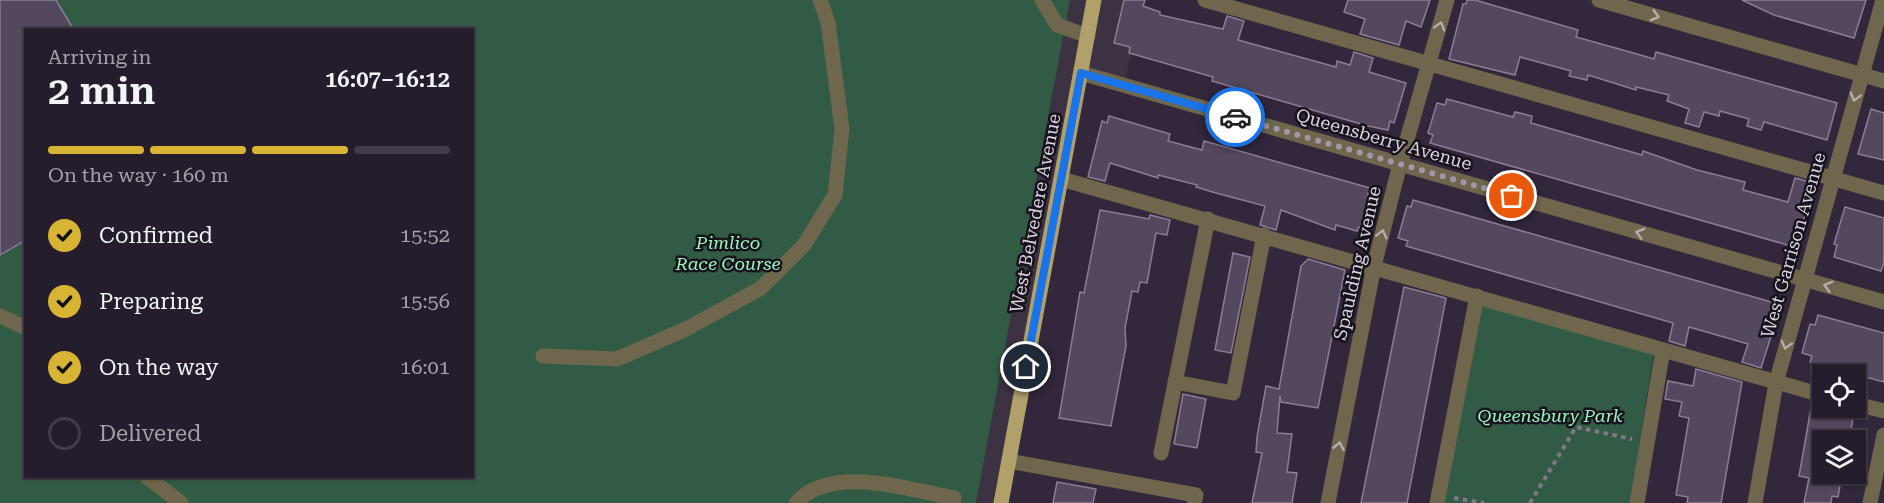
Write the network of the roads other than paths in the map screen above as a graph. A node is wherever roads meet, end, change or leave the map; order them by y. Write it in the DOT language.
graph roads {
  1 [pos="820,0"];
  2 [pos="1042,0"];
  3 [pos="1094,0"];
  4 [pos="1205,0"];
  5 [pos="1447,0"];
  6 [pos="1599,0"];
  7 [pos="1883,0"];
  8 [pos="1088,36"];
  9 [pos="1429,64"];
  10 [pos="1081,73"];
  11 [pos="1862,75"];
  12 [pos="1884,81"];
  13 [pos="1400,164"];
  14 [pos="1061,178"];
  15 [pos="1832,178"];
  16 [pos="1884,193"];
  17 [pos="1208,219"];
  18 [pos="1264,235"];
  19 [pos="1374,266"];
  20 [pos="1803,279"];
  21 [pos="1477,296"];
  22 [pos="1884,302"];
  23 [pos="0,316"];
  24 [pos="24,327"];
  25 [pos="1663,350"];
  26 [pos="543,356"];
  27 [pos="1176,382"];
  28 [pos="1776,383"];
  29 [pos="1812,392"];
  30 [pos="1866,406"];
  31 [pos="1884,411"];
  32 [pos="1884,435"];
  33 [pos="1161,453"];
  34 [pos="1009,461"];
  35 [pos="148,478"];
  36 [pos="1438,499"];
  37 [pos="181,503"];
  38 [pos="796,503"];
  39 [pos="953,503"];
  40 [pos="1001,503"];
  41 [pos="1194,503"];
  42 [pos="1328,503"];
  43 [pos="1637,503"];
  44 [pos="1755,503"];
  45 [pos="1870,503"];
  1 -- 26 [label="street"];
  2 -- 8 [label="street"];
  3 -- 8 [label="main road, West Belvedere Avenue"];
  4 -- 9 [label="street"];
  9 -- 5 [label="street, Spaulding Avenue, one-way"];
  6 -- 11 [label="street, one-way"];
  7 -- 11 [label="street, West Garrison Avenue"];
  8 -- 10 [label="main road, West Belvedere Avenue"];
  9 -- 13 [label="street, Spaulding Avenue"];
  9 -- 15 [label="street"];
  10 -- 13 [label="street, Queensberry Avenue"];
  10 -- 14 [label="main road, West Belvedere Avenue"];
  11 -- 12 [label="street"];
  11 -- 15 [label="street, West Garrison Avenue, one-way"];
  19 -- 13 [label="street, Spaulding Avenue, one-way"];
  20 -- 13 [label="street, Queensberry Avenue, one-way"];
  14 -- 17 [label="street"];
  14 -- 34 [label="main road, West Belvedere Avenue"];
  15 -- 16 [label="street"];
  15 -- 20 [label="street, West Garrison Avenue"];
  17 -- 18 [label="street"];
  17 -- 27 [label="street"];
  18 -- 19 [label="street"];
  18 -- 27 [label="street"];
  19 -- 21 [label="street"];
  42 -- 19 [label="street, Spaulding Avenue, one-way"];
  22 -- 20 [label="street, Queensberry Avenue, one-way"];
  20 -- 28 [label="street, West Garrison Avenue, one-way"];
  21 -- 25 [label="street"];
  21 -- 36 [label="street"];
  23 -- 24 [label="street"];
  25 -- 28 [label="street"];
  25 -- 43 [label="street"];
  27 -- 33 [label="street"];
  28 -- 29 [label="street"];
  28 -- 44 [label="street, West Garrison Avenue"];
  30 -- 31 [label="street"];
  32 -- 45 [label="street"];
  34 -- 40 [label="main road, West Belvedere Avenue"];
  34 -- 41 [label="street"];
  35 -- 37 [label="street"];
  38 -- 39 [label="street"];
}
